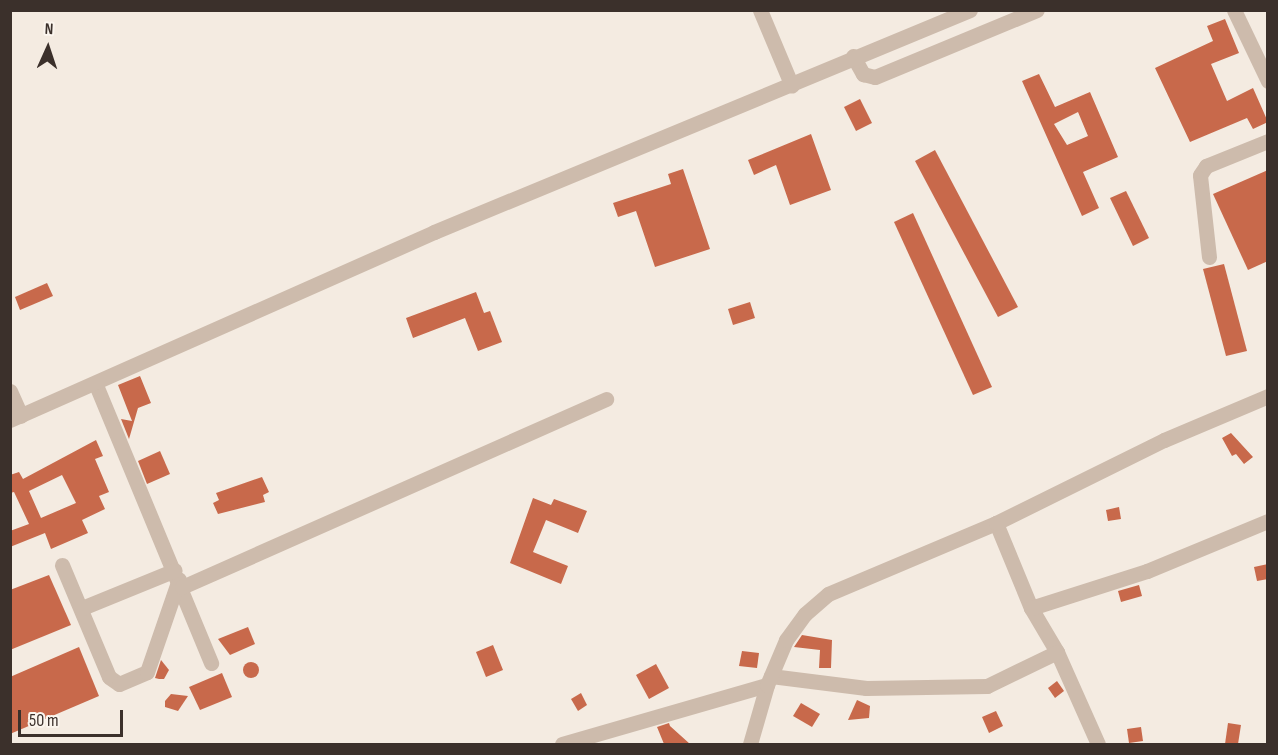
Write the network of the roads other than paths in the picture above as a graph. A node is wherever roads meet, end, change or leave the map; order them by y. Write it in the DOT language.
graph roads {
  1 [pos="760,10"];
  2 [pos="970,10"];
  3 [pos="1037,10"];
  4 [pos="1233,10"];
  5 [pos="1244,10"];
  6 [pos="853,56"];
  7 [pos="1268,61"];
  8 [pos="1268,81"];
  9 [pos="792,86"];
  10 [pos="1268,141"];
  11 [pos="1209,257"];
  12 [pos="96,385"];
  13 [pos="10,391"];
  14 [pos="1268,396"];
  15 [pos="606,399"];
  16 [pos="16,418"];
  17 [pos="1268,521"];
  18 [pos="996,523"];
  19 [pos="62,565"];
  20 [pos="179,579"];
  21 [pos="82,608"];
  22 [pos="1031,608"];
  23 [pos="1057,651"];
  24 [pos="211,663"];
  25 [pos="769,680"];
  26 [pos="562,744"];
  27 [pos="750,744"];
  28 [pos="1098,744"];
  1 -- 9 [label="street"];
  2 -- 6 [label="street"];
  3 -- 6 [label="street"];
  4 -- 8 [label="street"];
  5 -- 7 [label="street"];
  6 -- 9 [label="street"];
  9 -- 12 [label="street"];
  10 -- 11 [label="street"];
  12 -- 16 [label="street"];
  12 -- 20 [label="street"];
  13 -- 16 [label="street"];
  14 -- 18 [label="street"];
  15 -- 20 [label="street"];
  17 -- 22 [label="street"];
  18 -- 22 [label="street"];
  18 -- 25 [label="street"];
  19 -- 21 [label="street"];
  20 -- 21 [label="street"];
  20 -- 21 [label="street"];
  20 -- 24 [label="street"];
  22 -- 23 [label="street"];
  23 -- 25 [label="street"];
  23 -- 28 [label="street"];
  25 -- 26 [label="street"];
  25 -- 27 [label="street"];
}
